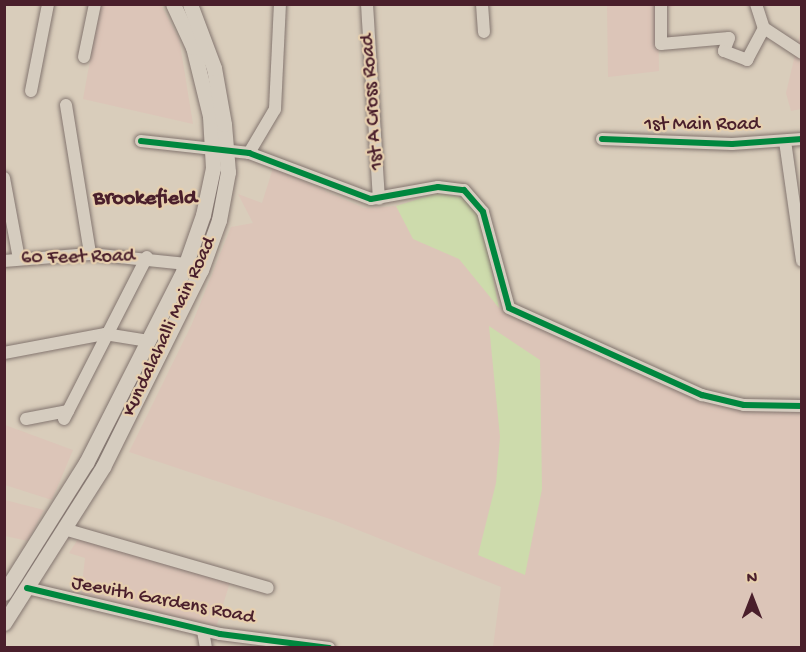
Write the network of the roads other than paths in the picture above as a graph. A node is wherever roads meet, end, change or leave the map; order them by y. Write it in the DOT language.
graph roads {
  1 [pos="48,4"];
  2 [pos="95,4"];
  3 [pos="173,4"];
  4 [pos="190,4"];
  5 [pos="280,4"];
  6 [pos="367,4"];
  7 [pos="482,4"];
  8 [pos="661,4"];
  9 [pos="756,4"];
  10 [pos="764,28"];
  11 [pos="484,32"];
  12 [pos="801,53"];
  13 [pos="84,57"];
  14 [pos="31,91"];
  15 [pos="66,105"];
  16 [pos="602,139"];
  17 [pos="801,139"];
  18 [pos="141,141"];
  19 [pos="785,141"];
  20 [pos="220,153"];
  21 [pos="249,153"];
  22 [pos="4,178"];
  23 [pos="380,199"];
  24 [pos="90,254"];
  25 [pos="19,259"];
  26 [pos="4,261"];
  27 [pos="146,261"];
  28 [pos="801,261"];
  29 [pos="185,268"];
  30 [pos="105,334"];
  31 [pos="148,341"];
  32 [pos="4,353"];
  33 [pos="801,404"];
  34 [pos="26,419"];
  35 [pos="64,529"];
  36 [pos="9,577"];
  37 [pos="27,588"];
  38 [pos="268,588"];
  39 [pos="4,593"];
  40 [pos="4,623"];
  41 [pos="203,631"];
  42 [pos="206,648"];
  43 [pos="329,648"];
  1 -- 14 [label="street"];
  2 -- 13 [label="street"];
  3 -- 20 [label="main road, Kundalahalli Main Road"];
  4 -- 20 [label="main road, Kundalahalli Main Road"];
  5 -- 21 [label="street"];
  6 -- 23 [label="street, 1st A Cross Road"];
  7 -- 11 [label="street"];
  8 -- 10 [label="street"];
  9 -- 10 [label="street"];
  10 -- 12 [label="street"];
  15 -- 24 [label="street"];
  16 -- 19 [label="street, 1st Main Road"];
  17 -- 19 [label="street, 1st Main Road"];
  18 -- 20 [label="street"];
  19 -- 28 [label="street"];
  20 -- 21 [label="street"];
  20 -- 29 [label="main road, Kundalahalli Main Road"];
  20 -- 35 [label="main road, Kundalahalli Main Road"];
  21 -- 23 [label="street"];
  22 -- 25 [label="street"];
  23 -- 33 [label="street"];
  24 -- 25 [label="street, 60 Feet Road"];
  24 -- 27 [label="street, 60 Feet Road"];
  25 -- 26 [label="street, 60 Feet Road"];
  27 -- 29 [label="street, 60 Feet Road"];
  27 -- 30 [label="street"];
  29 -- 31 [label="main road, Kundalahalli Main Road"];
  30 -- 31 [label="street"];
  30 -- 32 [label="street"];
  30 -- 34 [label="street"];
  31 -- 36 [label="main road, Kundalahalli Main Road"];
  35 -- 37 [label="main road, Kundalahalli Main Road"];
  35 -- 38 [label="street"];
  36 -- 39 [label="main road, Kundalahalli Main Road"];
  37 -- 40 [label="main road, Kundalahalli Main Road"];
  37 -- 41 [label="street, Jeevith Gardens Road"];
  41 -- 42 [label="street"];
  41 -- 43 [label="street, Jeevith Gardens Road"];
}
